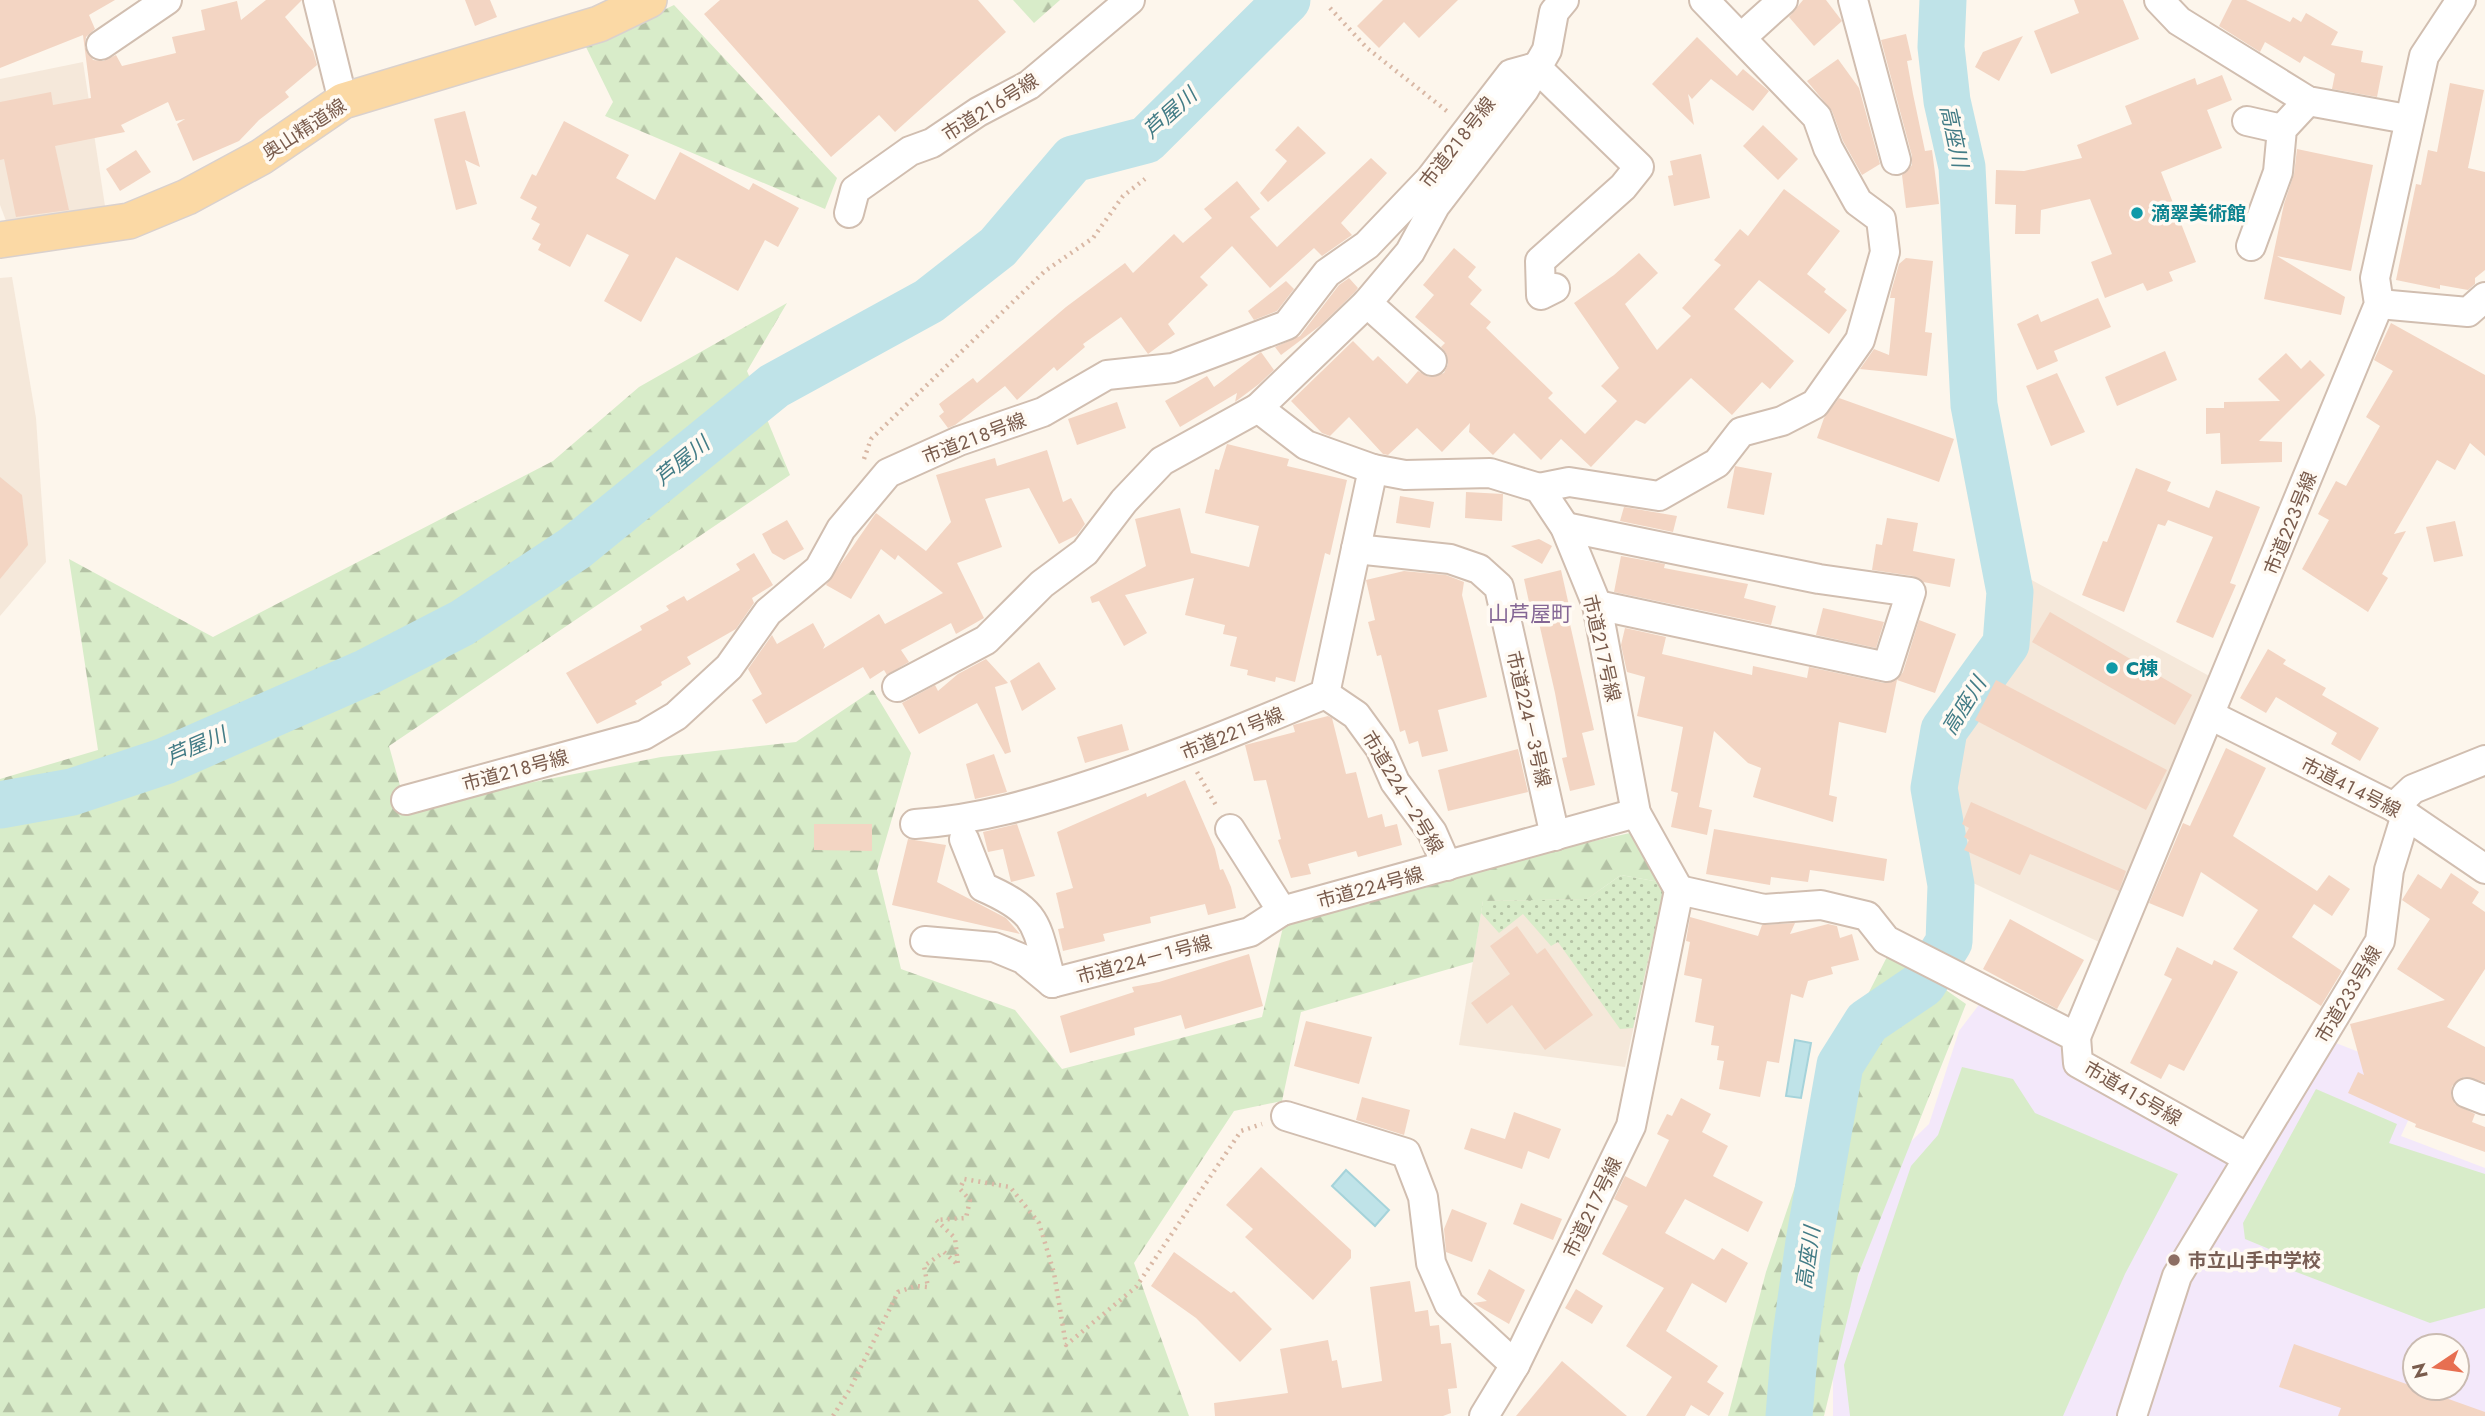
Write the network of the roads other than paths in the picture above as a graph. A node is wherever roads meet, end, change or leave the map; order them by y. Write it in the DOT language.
graph roads {
  1 [pos="167,0"];
  2 [pos="318,0"];
  3 [pos="649,0"];
  4 [pos="1107,0"];
  5 [pos="1130,0"];
  6 [pos="1564,0"];
  7 [pos="1704,0"];
  8 [pos="1783,0"];
  9 [pos="2159,0"];
  10 [pos="2461,0"];
  11 [pos="1742,37"];
  12 [pos="101,45"];
  13 [pos="1536,67"];
  14 [pos="344,101"];
  15 [pos="2308,101"];
  16 [pos="2407,119"];
  17 [pos="2247,121"];
  18 [pos="2282,129"];
  19 [pos="909,151"];
  20 [pos="849,213"];
  21 [pos="0,240"];
  22 [pos="2251,246"];
  23 [pos="1555,288"];
  24 [pos="2485,297"];
  25 [pos="1367,303"];
  26 [pos="2379,304"];
  27 [pos="1432,360"];
  28 [pos="1258,408"];
  29 [pos="1373,469"];
  30 [pos="1539,488"];
  31 [pos="1565,527"];
  32 [pos="1356,549"];
  33 [pos="1597,605"];
  34 [pos="897,687"];
  35 [pos="1325,694"];
  36 [pos="2210,715"];
  37 [pos="2485,760"];
  38 [pos="407,800"];
  39 [pos="2400,811"];
  40 [pos="1636,813"];
  41 [pos="915,824"];
  42 [pos="1230,829"];
  43 [pos="1555,836"];
  44 [pos="964,839"];
  45 [pos="1447,866"];
  46 [pos="2485,869"];
  47 [pos="1679,890"];
  48 [pos="1282,911"];
  49 [pos="925,941"];
  50 [pos="1045,985"];
  51 [pos="2076,1037"];
  52 [pos="1286,1116"];
  53 [pos="2248,1157"];
  54 [pos="1515,1365"];
  55 [pos="1484,1416"];
  56 [pos="2132,1416"];
  1 -- 12 [label="street"];
  2 -- 14 [label="street"];
  3 -- 14 [label="main road, 奥山精道線"];
  4 -- 19 [label="street, 市道２１６号線"];
  5 -- 19 [label="street, 市道２１６号線"];
  6 -- 13 [label="street"];
  7 -- 11 [label="street"];
  8 -- 11 [label="street"];
  9 -- 15 [label="street"];
  10 -- 16 [label="street, 市道２２３号線"];
  11 -- 30 [label="street"];
  13 -- 23 [label="street"];
  13 -- 25 [label="street"];
  13 -- 38 [label="street, 市道２１８号線"];
  14 -- 21 [label="main road, 奥山精道線"];
  15 -- 16 [label="street"];
  15 -- 18 [label="street"];
  16 -- 26 [label="street, 市道２２３号線"];
  17 -- 18 [label="street"];
  18 -- 22 [label="street"];
  19 -- 20 [label="street, 市道２１６号線"];
  24 -- 26 [label="street"];
  25 -- 27 [label="street"];
  25 -- 28 [label="street"];
  26 -- 36 [label="street, 市道２２３号線"];
  28 -- 29 [label="street"];
  28 -- 34 [label="street"];
  29 -- 30 [label="street"];
  29 -- 32 [label="street"];
  30 -- 31 [label="street, 市道２１７号線"];
  31 -- 33 [label="street, 市道２１７号線"];
  31 -- 33 [label="street"];
  32 -- 35 [label="street"];
  32 -- 43 [label="street, 市道２２４－３号線"];
  33 -- 40 [label="street, 市道２１７号線"];
  35 -- 41 [label="street, 市道２２１号線"];
  35 -- 45 [label="street, 市道２２４－２号線"];
  36 -- 39 [label="street, 市道４１４号線"];
  36 -- 51 [label="street, 市道２２３号線"];
  37 -- 39 [label="street"];
  39 -- 46 [label="street, 市道４１４号線"];
  39 -- 53 [label="street, 市道２３３号線"];
  40 -- 43 [label="street, 市道２２４号線"];
  40 -- 47 [label="street, 市道２１７号線"];
  42 -- 48 [label="street"];
  43 -- 45 [label="street, 市道２２４号線"];
  44 -- 50 [label="street, 市道２２４－１号線"];
  45 -- 48 [label="street, 市道２２４号線"];
  47 -- 51 [label="street, 市道４１５号線"];
  47 -- 54 [label="street, 市道２１７号線"];
  48 -- 50 [label="street, 市道２２４－１号線"];
  49 -- 50 [label="street"];
  51 -- 53 [label="street, 市道４１５号線"];
  52 -- 54 [label="street"];
  53 -- 56 [label="street, 市道２３３号線"];
  54 -- 55 [label="street, 市道２１７号線"];
}
